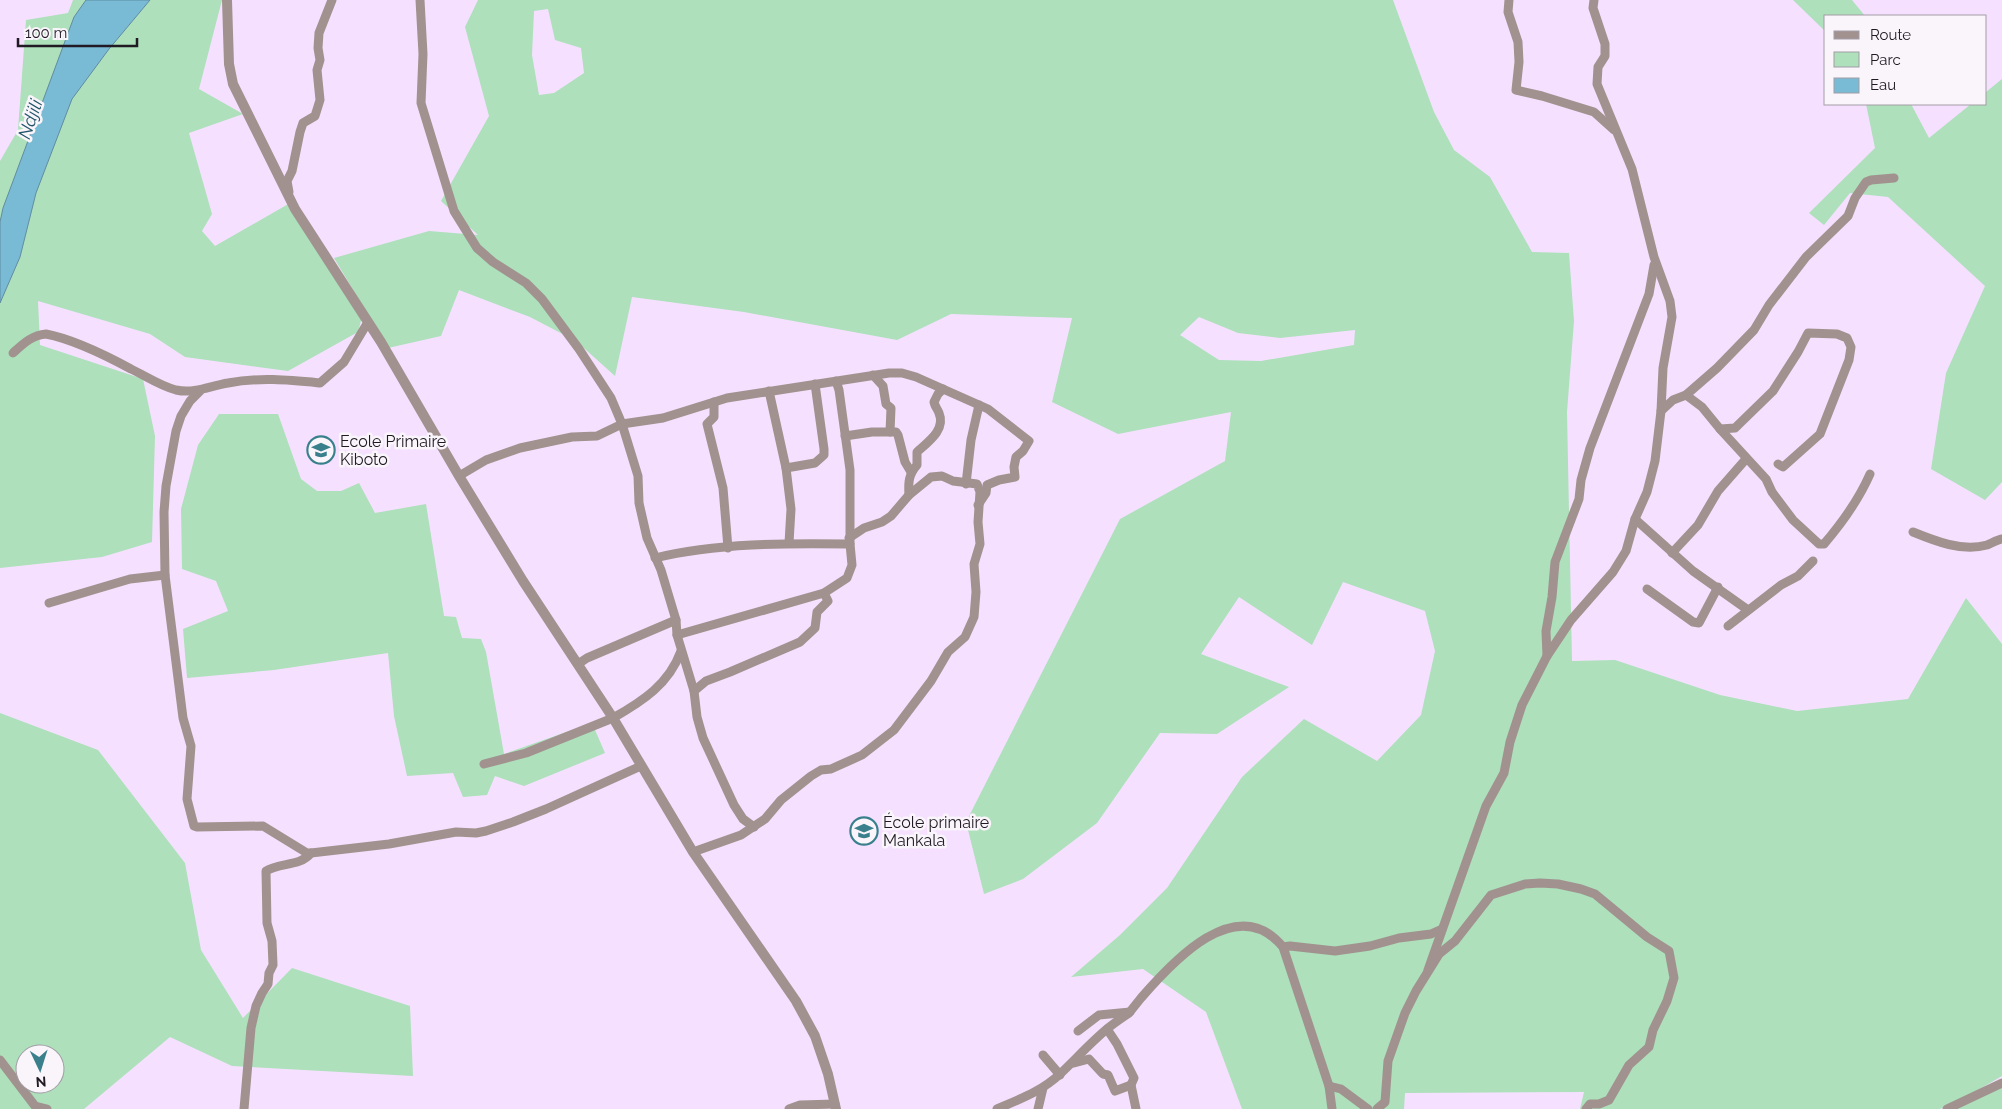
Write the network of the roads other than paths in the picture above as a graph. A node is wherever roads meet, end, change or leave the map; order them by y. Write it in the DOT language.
graph roads {
  1 [pos="227,0"];
  2 [pos="332,0"];
  3 [pos="420,0"];
  4 [pos="1509,0"];
  5 [pos="1594,0"];
  6 [pos="1618,134"];
  7 [pos="1894,178"];
  8 [pos="295,209"];
  9 [pos="1654,257"];
  10 [pos="368,322"];
  11 [pos="13,353"];
  12 [pos="873,375"];
  13 [pos="836,381"];
  14 [pos="815,384"];
  15 [pos="943,390"];
  16 [pos="200,391"];
  17 [pos="768,391"];
  18 [pos="1686,395"];
  19 [pos="714,402"];
  20 [pos="979,405"];
  21 [pos="1661,411"];
  22 [pos="622,424"];
  23 [pos="1720,429"];
  24 [pos="890,432"];
  25 [pos="845,436"];
  26 [pos="1746,459"];
  27 [pos="1778,464"];
  28 [pos="786,468"];
  29 [pos="910,472"];
  30 [pos="1870,474"];
  31 [pos="459,476"];
  32 [pos="966,484"];
  33 [pos="909,495"];
  34 [pos="978,505"];
  35 [pos="1635,519"];
  36 [pos="1913,532"];
  37 [pos="2002,539"];
  38 [pos="849,541"];
  39 [pos="789,543"];
  40 [pos="728,548"];
  41 [pos="1672,553"];
  42 [pos="654,558"];
  43 [pos="1813,561"];
  44 [pos="165,575"];
  45 [pos="1718,587"];
  46 [pos="1647,589"];
  47 [pos="824,593"];
  48 [pos="49,603"];
  49 [pos="1748,610"];
  50 [pos="676,620"];
  51 [pos="1728,626"];
  52 [pos="677,635"];
  53 [pos="681,651"];
  54 [pos="1547,656"];
  55 [pos="578,664"];
  56 [pos="694,691"];
  57 [pos="613,718"];
  58 [pos="484,764"];
  59 [pos="641,766"];
  60 [pos="754,827"];
  61 [pos="693,852"];
  62 [pos="311,854"];
  63 [pos="1442,929"];
  64 [pos="1283,947"];
  65 [pos="1428,970"];
  66 [pos="1130,1012"];
  67 [pos="1107,1029"];
  68 [pos="1078,1031"];
  69 [pos="1043,1055"];
  70 [pos="0,1060"];
  71 [pos="1069,1065"];
  72 [pos="1060,1075"];
  73 [pos="2002,1083"];
  74 [pos="1131,1085"];
  75 [pos="1329,1086"];
  76 [pos="1043,1088"];
  77 [pos="835,1106"];
  78 [pos="1379,1108"];
  79 [pos="47,1109"];
  80 [pos="244,1109"];
  81 [pos="789,1109"];
  82 [pos="997,1109"];
  83 [pos="1038,1109"];
  84 [pos="1136,1109"];
  85 [pos="1332,1109"];
  86 [pos="1368,1109"];
  87 [pos="1586,1109"];
  88 [pos="1947,1109"];
  1 -- 8 [label="street"];
  2 -- 8 [label="street"];
  3 -- 22 [label="street"];
  4 -- 6 [label="street"];
  5 -- 6 [label="street"];
  6 -- 9 [label="street"];
  7 -- 18 [label="street"];
  8 -- 10 [label="street"];
  9 -- 21 [label="street"];
  9 -- 54 [label="street"];
  10 -- 16 [label="street"];
  10 -- 31 [label="street"];
  11 -- 16 [label="street"];
  12 -- 13 [label="street"];
  12 -- 15 [label="street"];
  12 -- 24 [label="street"];
  13 -- 14 [label="street"];
  13 -- 25 [label="street"];
  14 -- 17 [label="street"];
  14 -- 28 [label="street"];
  15 -- 20 [label="street"];
  15 -- 29 [label="street"];
  16 -- 44 [label="street"];
  17 -- 19 [label="street"];
  17 -- 28 [label="street"];
  18 -- 21 [label="street"];
  18 -- 23 [label="street"];
  19 -- 22 [label="street"];
  19 -- 40 [label="street"];
  20 -- 32 [label="street"];
  20 -- 34 [label="street"];
  21 -- 35 [label="street"];
  22 -- 31 [label="street"];
  22 -- 42 [label="street"];
  23 -- 26 [label="street"];
  23 -- 27 [label="street"];
  24 -- 25 [label="street"];
  24 -- 29 [label="street"];
  25 -- 38 [label="street"];
  26 -- 30 [label="street"];
  26 -- 41 [label="street"];
  28 -- 39 [label="street"];
  29 -- 33 [label="street"];
  31 -- 55 [label="street"];
  32 -- 33 [label="street"];
  32 -- 34 [label="street"];
  33 -- 38 [label="street"];
  34 -- 60 [label="street"];
  35 -- 41 [label="street"];
  35 -- 54 [label="street"];
  36 -- 37 [label="street"];
  38 -- 39 [label="street"];
  38 -- 47 [label="street"];
  39 -- 40 [label="street"];
  40 -- 42 [label="street"];
  41 -- 45 [label="street"];
  42 -- 50 [label="street"];
  43 -- 49 [label="street"];
  44 -- 48 [label="street"];
  44 -- 62 [label="street"];
  45 -- 46 [label="street"];
  45 -- 49 [label="street"];
  47 -- 52 [label="street"];
  47 -- 56 [label="street"];
  49 -- 51 [label="street"];
  50 -- 52 [label="street"];
  50 -- 55 [label="street"];
  52 -- 53 [label="street"];
  53 -- 56 [label="street"];
  53 -- 57 [label="street"];
  54 -- 63 [label="street"];
  55 -- 57 [label="street"];
  56 -- 60 [label="street"];
  57 -- 58 [label="street"];
  57 -- 59 [label="street"];
  59 -- 61 [label="street"];
  59 -- 62 [label="street"];
  60 -- 61 [label="street"];
  61 -- 77 [label="street"];
  62 -- 80 [label="street"];
  63 -- 64 [label="street"];
  63 -- 65 [label="street"];
  64 -- 66 [label="street"];
  64 -- 75 [label="street"];
  65 -- 78 [label="street"];
  65 -- 87 [label="street"];
  66 -- 67 [label="street"];
  66 -- 68 [label="street"];
  67 -- 71 [label="street"];
  67 -- 74 [label="street"];
  69 -- 72 [label="street"];
  70 -- 79 [label="street"];
  71 -- 72 [label="street"];
  71 -- 74 [label="street"];
  72 -- 76 [label="street"];
  73 -- 88 [label="street"];
  74 -- 84 [label="street"];
  75 -- 85 [label="street"];
  75 -- 86 [label="street"];
  76 -- 82 [label="street"];
  76 -- 83 [label="street"];
  77 -- 81 [label="street"];
}
